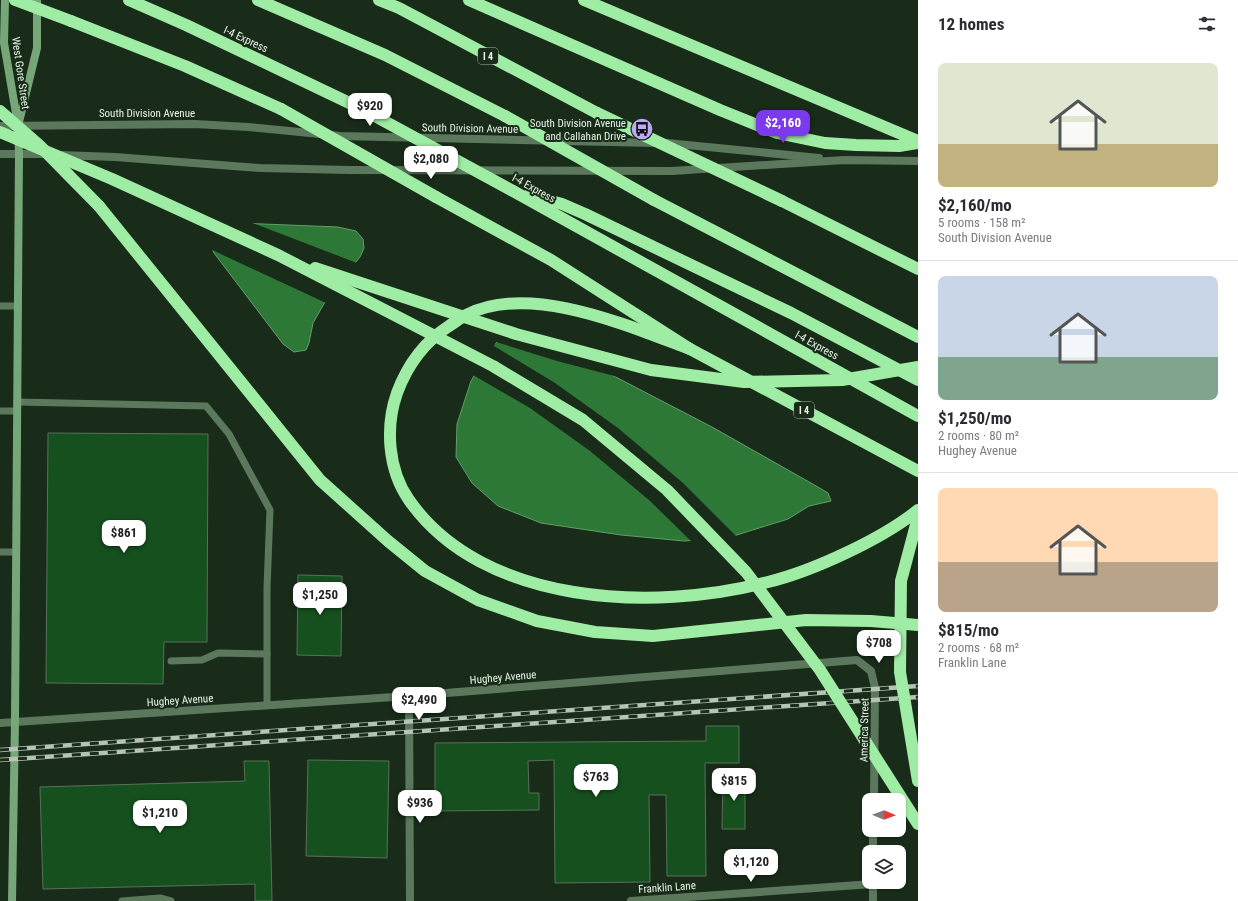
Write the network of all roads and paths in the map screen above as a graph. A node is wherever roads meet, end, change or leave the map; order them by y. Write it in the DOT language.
graph roads {
  1 [pos="5,0"];
  2 [pos="15,0"];
  3 [pos="38,0"];
  4 [pos="128,0"];
  5 [pos="258,0"];
  6 [pos="379,0"];
  7 [pos="469,0"];
  8 [pos="584,0"];
  9 [pos="0,111"];
  10 [pos="18,125"];
  11 [pos="0,126"];
  12 [pos="0,132"];
  13 [pos="918,142"];
  14 [pos="19,153"];
  15 [pos="0,154"];
  16 [pos="844,160"];
  17 [pos="918,160"];
  18 [pos="514,192"];
  19 [pos="278,256"];
  20 [pos="918,269"];
  21 [pos="0,306"];
  22 [pos="17,306"];
  23 [pos="918,337"];
  24 [pos="690,348"];
  25 [pos="918,367"];
  26 [pos="918,380"];
  27 [pos="17,402"];
  28 [pos="0,411"];
  29 [pos="17,411"];
  30 [pos="918,416"];
  31 [pos="918,471"];
  32 [pos="918,510"];
  33 [pos="918,518"];
  34 [pos="0,552"];
  35 [pos="16,552"];
  36 [pos="918,625"];
  37 [pos="267,654"];
  38 [pos="171,661"];
  39 [pos="863,664"];
  40 [pos="409,696"];
  41 [pos="267,705"];
  42 [pos="15,722"];
  43 [pos="0,723"];
  44 [pos="918,781"];
  45 [pos="874,793"];
  46 [pos="918,824"];
  47 [pos="862,884"];
  48 [pos="873,889"];
  49 [pos="12,901"];
  50 [pos="122,901"];
  51 [pos="172,901"];
  52 [pos="410,901"];
  53 [pos="631,901"];
  54 [pos="872,901"];
  1 -- 10 [label="main road, West Gore Street"];
  2 -- 24 [label="highway, I 4, bridge"];
  3 -- 10 [label="main road, West Gore Street"];
  4 -- 18 [label="highway, I-4 Express, bridge"];
  5 -- 23 [label="highway, bridge"];
  6 -- 20 [label="highway, I 4, bridge"];
  7 -- 13 [label="highway"];
  8 -- 13 [label="highway"];
  9 -- 36 [label="highway, bridge"];
  10 -- 11 [label="street, South Division Avenue"];
  10 -- 14 [label="main road, West Gore Street"];
  10 -- 16 [label="street, South Division Avenue"];
  12 -- 19 [label="highway, bridge"];
  14 -- 15 [label="street, South Division Avenue"];
  14 -- 16 [label="street, South Division Avenue"];
  14 -- 22 [label="main road, West Gore Street"];
  16 -- 17 [label="street, South Division Avenue"];
  18 -- 26 [label="highway"];
  18 -- 30 [label="highway, I-4 Express"];
  19 -- 25 [label="highway, bridge"];
  19 -- 46 [label="highway, bridge"];
  21 -- 22 [label="lane"];
  22 -- 27 [label="main road, West Gore Street"];
  24 -- 31 [label="highway, I 4"];
  24 -- 32 [label="highway"];
  27 -- 29 [label="main road, West Gore Street"];
  27 -- 37 [label="lane"];
  28 -- 29 [label="lane"];
  29 -- 35 [label="main road, West Gore Street"];
  33 -- 44 [label="highway, bridge"];
  34 -- 35 [label="lane"];
  35 -- 42 [label="main road, West Gore Street"];
  37 -- 38 [label="lane"];
  37 -- 41 [label="lane"];
  39 -- 40 [label="street, Hughey Avenue"];
  39 -- 45 [label="street, America Street"];
  40 -- 41 [label="street, Hughey Avenue"];
  40 -- 52 [label="street"];
  41 -- 42 [label="street, Hughey Avenue"];
  42 -- 43 [label="street, Hughey Avenue"];
  42 -- 49 [label="main road, West Gore Street"];
  47 -- 53 [label="street, Franklin Lane"];
  48 -- 54 [label="street"];
  50 -- 51 [label="lane"];
}
